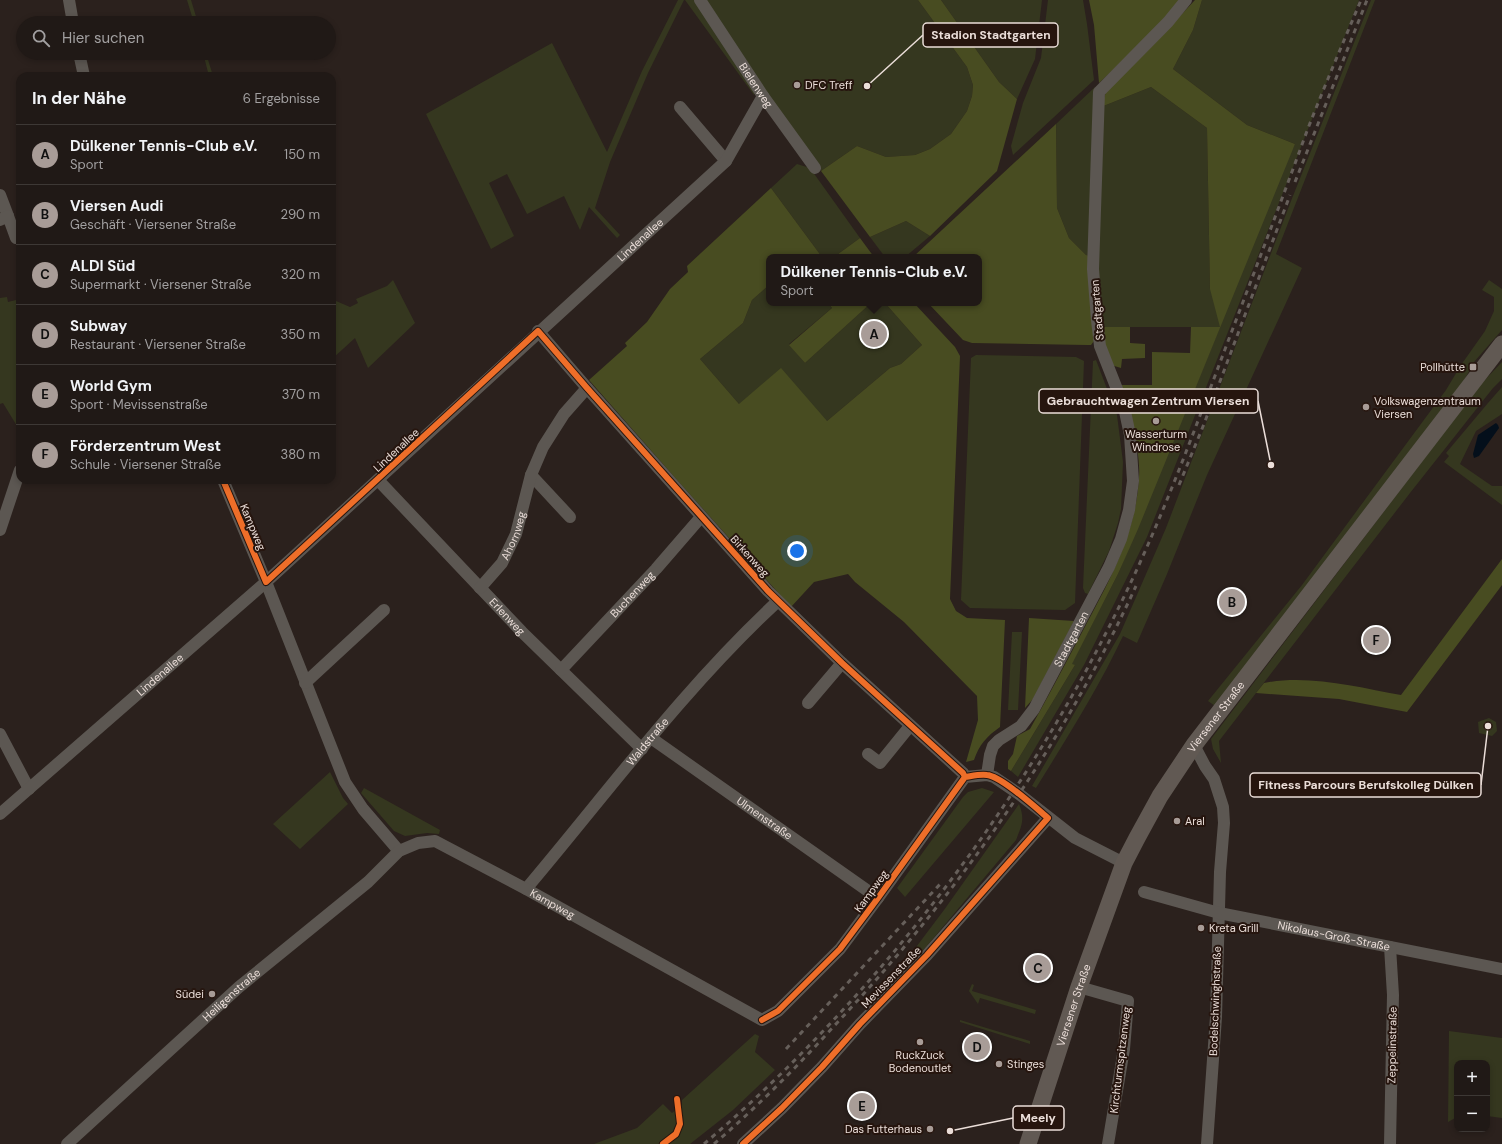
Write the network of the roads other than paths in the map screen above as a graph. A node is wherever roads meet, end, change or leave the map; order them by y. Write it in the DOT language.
graph roads {
  1 [pos="69,0"];
  2 [pos="700,0"];
  3 [pos="1186,0"];
  4 [pos="72,16"];
  5 [pos="81,60"];
  6 [pos="83,72"];
  7 [pos="763,96"];
  8 [pos="680,107"];
  9 [pos="726,161"];
  10 [pos="815,168"];
  11 [pos="0,195"];
  12 [pos="4,218"];
  13 [pos="16,238"];
  14 [pos="538,331"];
  15 [pos="1502,344"];
  16 [pos="587,388"];
  17 [pos="531,475"];
  18 [pos="378,480"];
  19 [pos="16,482"];
  20 [pos="225,484"];
  21 [pos="570,517"];
  22 [pos="702,517"];
  23 [pos="0,530"];
  24 [pos="266,582"];
  25 [pos="480,588"];
  26 [pos="778,601"];
  27 [pos="384,610"];
  28 [pos="842,663"];
  29 [pos="561,670"];
  30 [pos="305,683"];
  31 [pos="808,703"];
  32 [pos="910,726"];
  33 [pos="0,734"];
  34 [pos="651,738"];
  35 [pos="1194,745"];
  36 [pos="642,749"];
  37 [pos="868,754"];
  38 [pos="987,775"];
  39 [pos="965,777"];
  40 [pos="29,789"];
  41 [pos="0,814"];
  42 [pos="1048,818"];
  43 [pos="399,851"];
  44 [pos="1124,863"];
  45 [pos="526,889"];
  46 [pos="1144,892"];
  47 [pos="878,898"];
  48 [pos="1219,913"];
  49 [pos="1390,947"];
  50 [pos="1502,969"];
  51 [pos="1079,986"];
  52 [pos="67,1144"];
  53 [pos="744,1144"];
  54 [pos="1028,1144"];
  55 [pos="1108,1144"];
  56 [pos="1207,1144"];
  57 [pos="1390,1144"];
  1 -- 4 [label="street"];
  2 -- 7 [label="street, Bielenweg"];
  3 -- 38 [label="street, Stadtgarten"];
  5 -- 6 [label="street"];
  7 -- 9 [label="street, Lindenallee"];
  7 -- 10 [label="street, Bielenweg"];
  8 -- 9 [label="street"];
  9 -- 14 [label="street, Lindenallee"];
  11 -- 12 [label="street"];
  12 -- 13 [label="street"];
  14 -- 16 [label="street, Birkenweg"];
  14 -- 18 [label="street, Lindenallee"];
  15 -- 35 [label="main road, Viersener Straße"];
  16 -- 17 [label="street, Ahornweg"];
  16 -- 22 [label="street, Birkenweg"];
  17 -- 21 [label="street"];
  17 -- 25 [label="street, Ahornweg"];
  18 -- 24 [label="street, Lindenallee"];
  18 -- 25 [label="street, Erlenweg"];
  19 -- 23 [label="street"];
  20 -- 24 [label="street, Kampweg"];
  22 -- 26 [label="street, Birkenweg"];
  22 -- 29 [label="street, Buchenweg"];
  24 -- 30 [label="street, Kampweg"];
  24 -- 40 [label="street, Lindenallee"];
  25 -- 29 [label="street, Erlenweg"];
  26 -- 28 [label="street, Birkenweg"];
  26 -- 34 [label="street, Waldstraße"];
  27 -- 30 [label="street"];
  28 -- 31 [label="street"];
  28 -- 32 [label="street, Birkenweg"];
  29 -- 36 [label="street, Erlenweg"];
  30 -- 43 [label="street, Kampweg"];
  32 -- 37 [label="street"];
  32 -- 39 [label="street, Birkenweg"];
  33 -- 40 [label="street"];
  34 -- 36 [label="street, Waldstraße"];
  34 -- 47 [label="street, Ulmenstraße"];
  35 -- 44 [label="main road, Viersener Straße"];
  35 -- 48 [label="street, Bodelschwinghstraße"];
  36 -- 45 [label="street, Waldstraße"];
  38 -- 39 [label="street"];
  38 -- 42 [label="street"];
  39 -- 47 [label="street, Kampweg"];
  40 -- 41 [label="street, Lindenallee"];
  42 -- 44 [label="street"];
  42 -- 53 [label="street, Mevissenstraße"];
  43 -- 45 [label="street, Kampweg"];
  43 -- 52 [label="street, Heiligenstraße"];
  44 -- 51 [label="main road, Viersener Straße"];
  45 -- 47 [label="street, Kampweg"];
  46 -- 48 [label="street, Nikolaus-Groß-Straße"];
  48 -- 49 [label="street, Nikolaus-Groß-Straße"];
  48 -- 56 [label="street, Bodelschwinghstraße"];
  49 -- 50 [label="street, Nikolaus-Groß-Straße"];
  49 -- 57 [label="street, Zeppelinstraße"];
  51 -- 54 [label="main road, Viersener Straße"];
  51 -- 55 [label="street, Kirchturmspitzenweg"];
}
